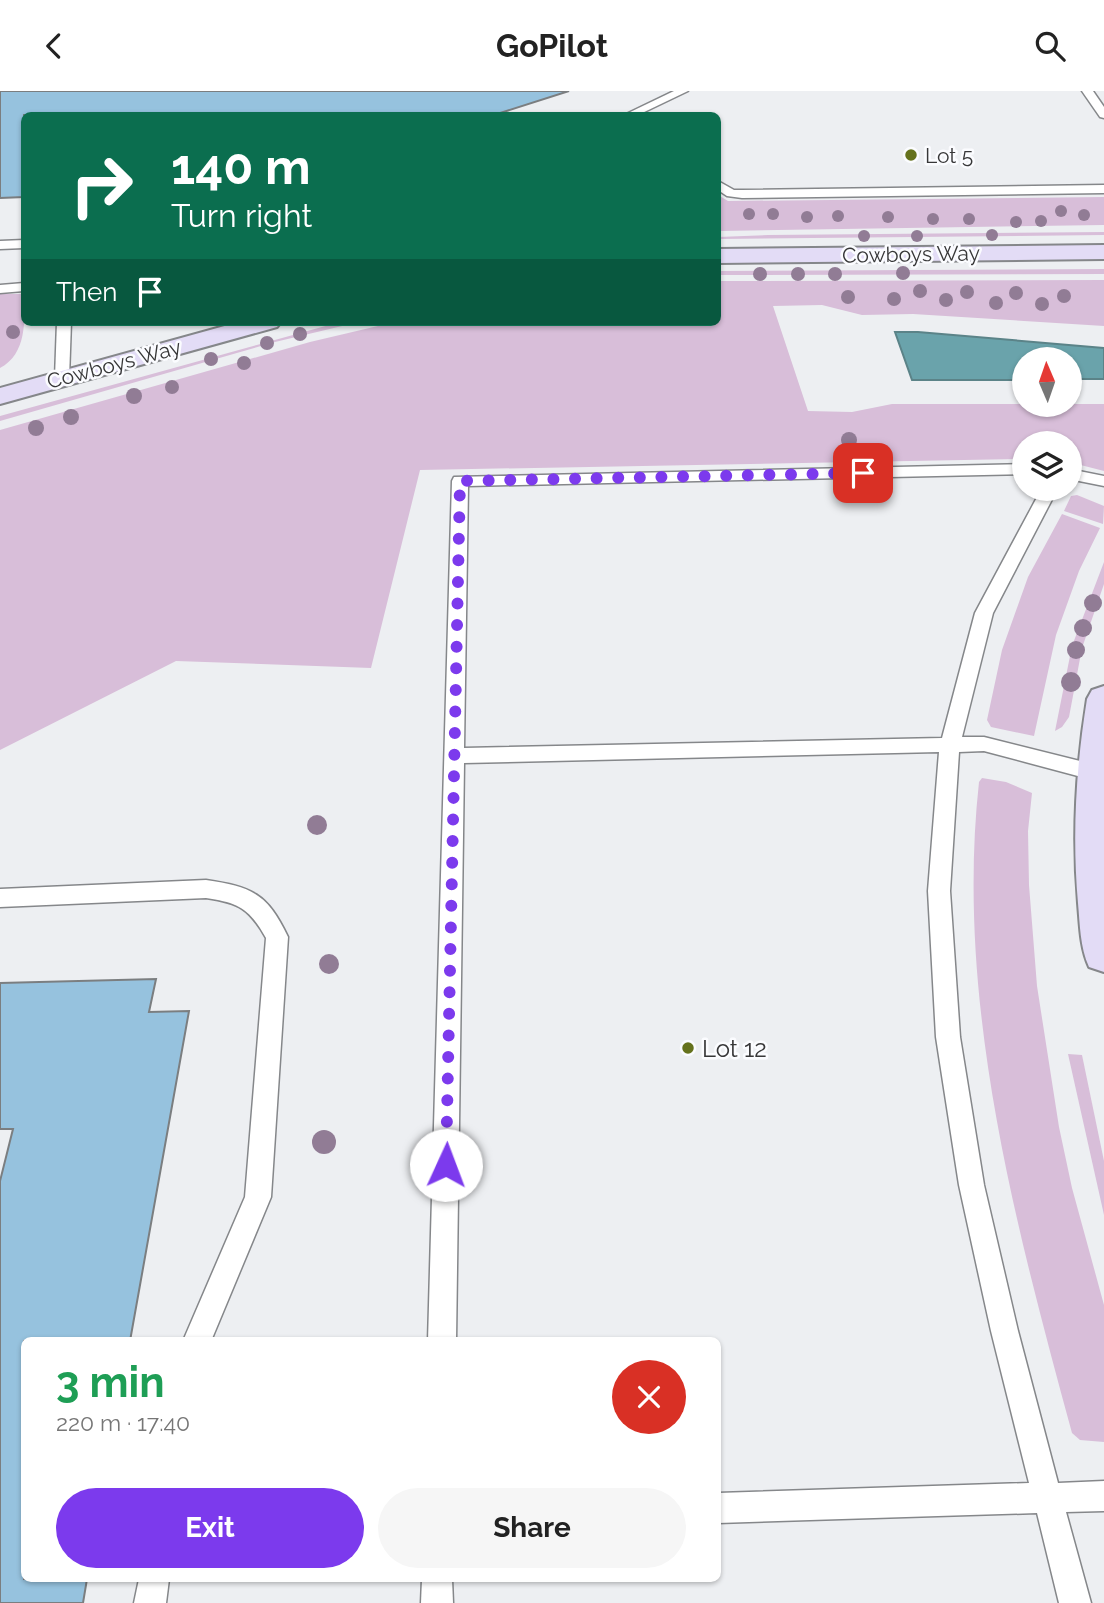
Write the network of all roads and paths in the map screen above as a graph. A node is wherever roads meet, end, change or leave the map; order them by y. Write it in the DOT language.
graph roads {
  1 [pos="683,91"];
  2 [pos="1087,91"];
  3 [pos="637,112"];
  4 [pos="1104,115"];
  5 [pos="721,187"];
  6 [pos="1104,189"];
  7 [pos="21,244"];
  8 [pos="0,245"];
  9 [pos="1104,252"];
  10 [pos="721,256"];
  11 [pos="21,287"];
  12 [pos="0,289"];
  13 [pos="64,326"];
  14 [pos="253,326"];
  15 [pos="62,378"];
  16 [pos="0,396"];
  17 [pos="1012,469"];
  18 [pos="1082,477"];
  19 [pos="1104,481"];
  20 [pos="1042,501"];
  21 [pos="1104,699"];
  22 [pos="950,745"];
  23 [pos="454,756"];
  24 [pos="1100,774"];
  25 [pos="0,898"];
  26 [pos="1104,954"];
  27 [pos="199,1337"];
  28 [pos="442,1337"];
  29 [pos="1048,1496"];
  30 [pos="1104,1496"];
  31 [pos="721,1508"];
  32 [pos="154,1582"];
  33 [pos="437,1582"];
  34 [pos="150,1603"];
  35 [pos="437,1603"];
  36 [pos="1075,1603"];
  1 -- 3 [label="lane"];
  2 -- 4 [label="lane"];
  5 -- 6 [label="lane"];
  7 -- 8 [label="lane"];
  9 -- 10 [label="street, Cowboys Way"];
  11 -- 12 [label="lane"];
  13 -- 15 [label="lane"];
  14 -- 15 [label="street, Cowboys Way"];
  15 -- 16 [label="street, Cowboys Way"];
  17 -- 23 [label="lane"];
  18 -- 19 [label="lane"];
  20 -- 22 [label="lane"];
  21 -- 24 [label="street"];
  22 -- 23 [label="lane"];
  22 -- 24 [label="lane"];
  22 -- 29 [label="lane"];
  23 -- 28 [label="lane"];
  24 -- 26 [label="street"];
  25 -- 27 [label="lane"];
  29 -- 30 [label="lane"];
  29 -- 31 [label="lane"];
  29 -- 36 [label="lane"];
  32 -- 34 [label="lane"];
  33 -- 35 [label="lane"];
}
